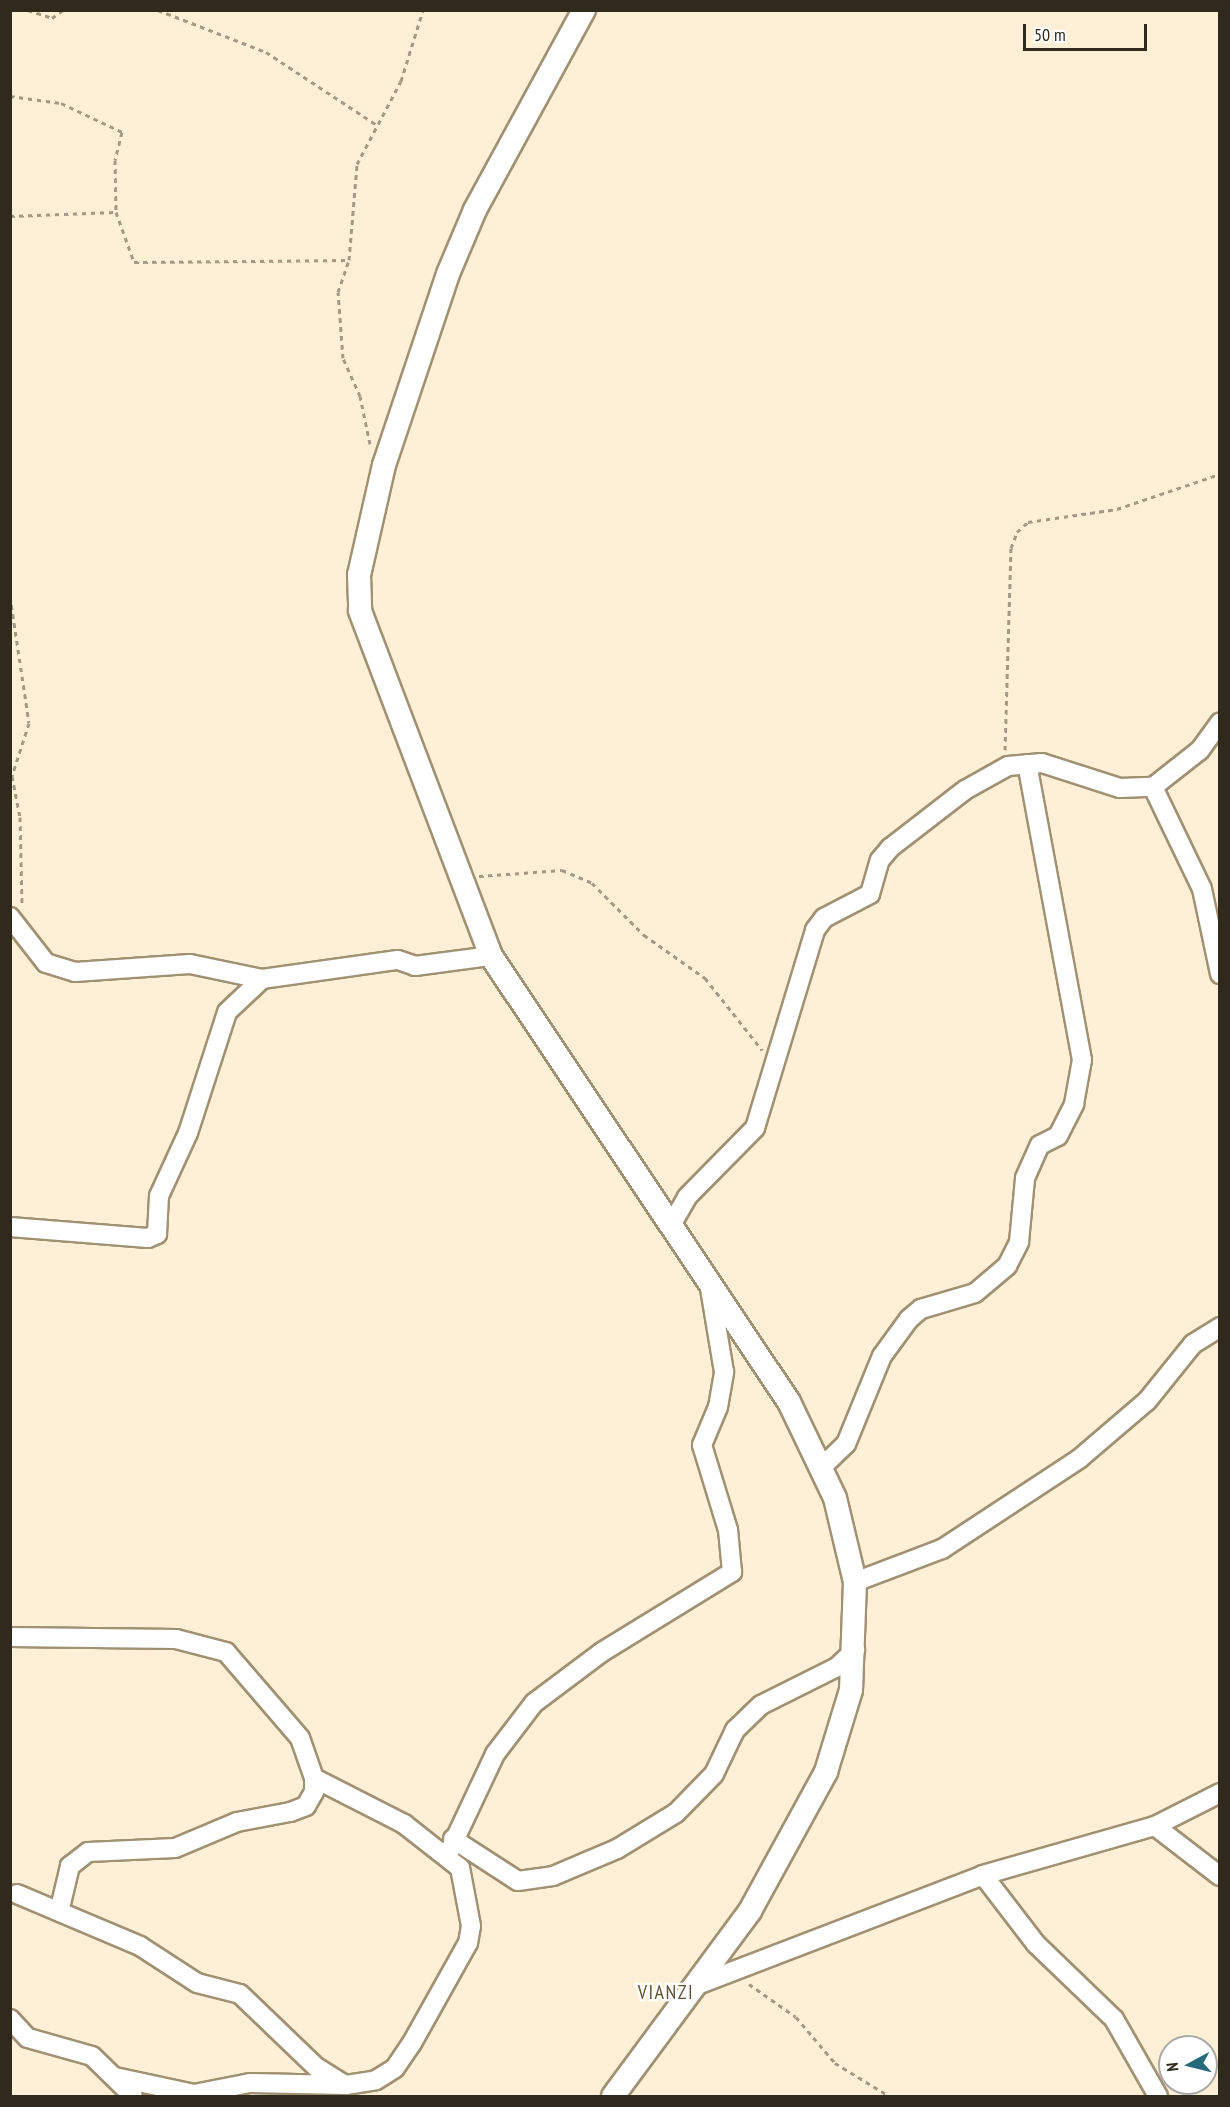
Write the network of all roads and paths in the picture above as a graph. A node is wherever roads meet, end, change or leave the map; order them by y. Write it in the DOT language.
graph roads {
  1 [pos="28,10"];
  2 [pos="63,10"];
  3 [pos="158,10"];
  4 [pos="423,10"];
  5 [pos="584,10"];
  6 [pos="10,96"];
  7 [pos="375,124"];
  8 [pos="116,212"];
  9 [pos="10,216"];
  10 [pos="349,260"];
  11 [pos="384,465"];
  12 [pos="1220,474"];
  13 [pos="10,596"];
  14 [pos="1220,722"];
  15 [pos="1027,764"];
  16 [pos="1008,766"];
  17 [pos="1153,786"];
  18 [pos="454,864"];
  19 [pos="15,920"];
  20 [pos="491,956"];
  21 [pos="1220,974"];
  22 [pos="262,979"];
  23 [pos="775,1069"];
  24 [pos="10,1227"];
  25 [pos="670,1227"];
  26 [pos="709,1283"];
  27 [pos="1220,1327"];
  28 [pos="823,1466"];
  29 [pos="855,1582"];
  30 [pos="10,1637"];
  31 [pos="855,1650"];
  32 [pos="314,1778"];
  33 [pos="1220,1793"];
  34 [pos="1155,1826"];
  35 [pos="451,1846"];
  36 [pos="983,1875"];
  37 [pos="1220,1876"];
  38 [pos="13,1892"];
  39 [pos="59,1912"];
  40 [pos="735,1974"];
  41 [pos="697,1985"];
  42 [pos="10,2019"];
  43 [pos="115,2077"];
  44 [pos="346,2085"];
  45 [pos="133,2097"];
  46 [pos="613,2097"];
  47 [pos="889,2097"];
  48 [pos="1158,2097"];
  1 -- 2 [label="path"];
  3 -- 7 [label="path"];
  4 -- 7 [label="path"];
  5 -- 11 [label="street"];
  6 -- 8 [label="path"];
  7 -- 10 [label="path"];
  8 -- 9 [label="path"];
  8 -- 10 [label="path"];
  10 -- 11 [label="path"];
  11 -- 18 [label="street"];
  12 -- 16 [label="path"];
  13 -- 19 [label="path"];
  14 -- 17 [label="street"];
  15 -- 16 [label="street"];
  15 -- 17 [label="street"];
  15 -- 28 [label="street"];
  16 -- 23 [label="street"];
  17 -- 21 [label="street"];
  18 -- 20 [label="street"];
  18 -- 23 [label="path"];
  19 -- 22 [label="street"];
  20 -- 22 [label="street"];
  20 -- 25 [label="street"];
  22 -- 24 [label="street"];
  23 -- 25 [label="street"];
  25 -- 26 [label="street"];
  26 -- 28 [label="street"];
  26 -- 35 [label="street"];
  27 -- 29 [label="street"];
  28 -- 29 [label="street"];
  29 -- 31 [label="street"];
  30 -- 32 [label="street"];
  31 -- 35 [label="street"];
  31 -- 41 [label="street"];
  32 -- 35 [label="street"];
  32 -- 39 [label="street"];
  33 -- 34 [label="street"];
  34 -- 36 [label="street"];
  34 -- 37 [label="street"];
  35 -- 44 [label="street"];
  36 -- 40 [label="street"];
  36 -- 48 [label="street"];
  38 -- 39 [label="street"];
  39 -- 44 [label="street"];
  40 -- 41 [label="street"];
  40 -- 47 [label="path"];
  41 -- 46 [label="street"];
  42 -- 43 [label="street"];
  43 -- 44 [label="street"];
  43 -- 45 [label="street"];
}
